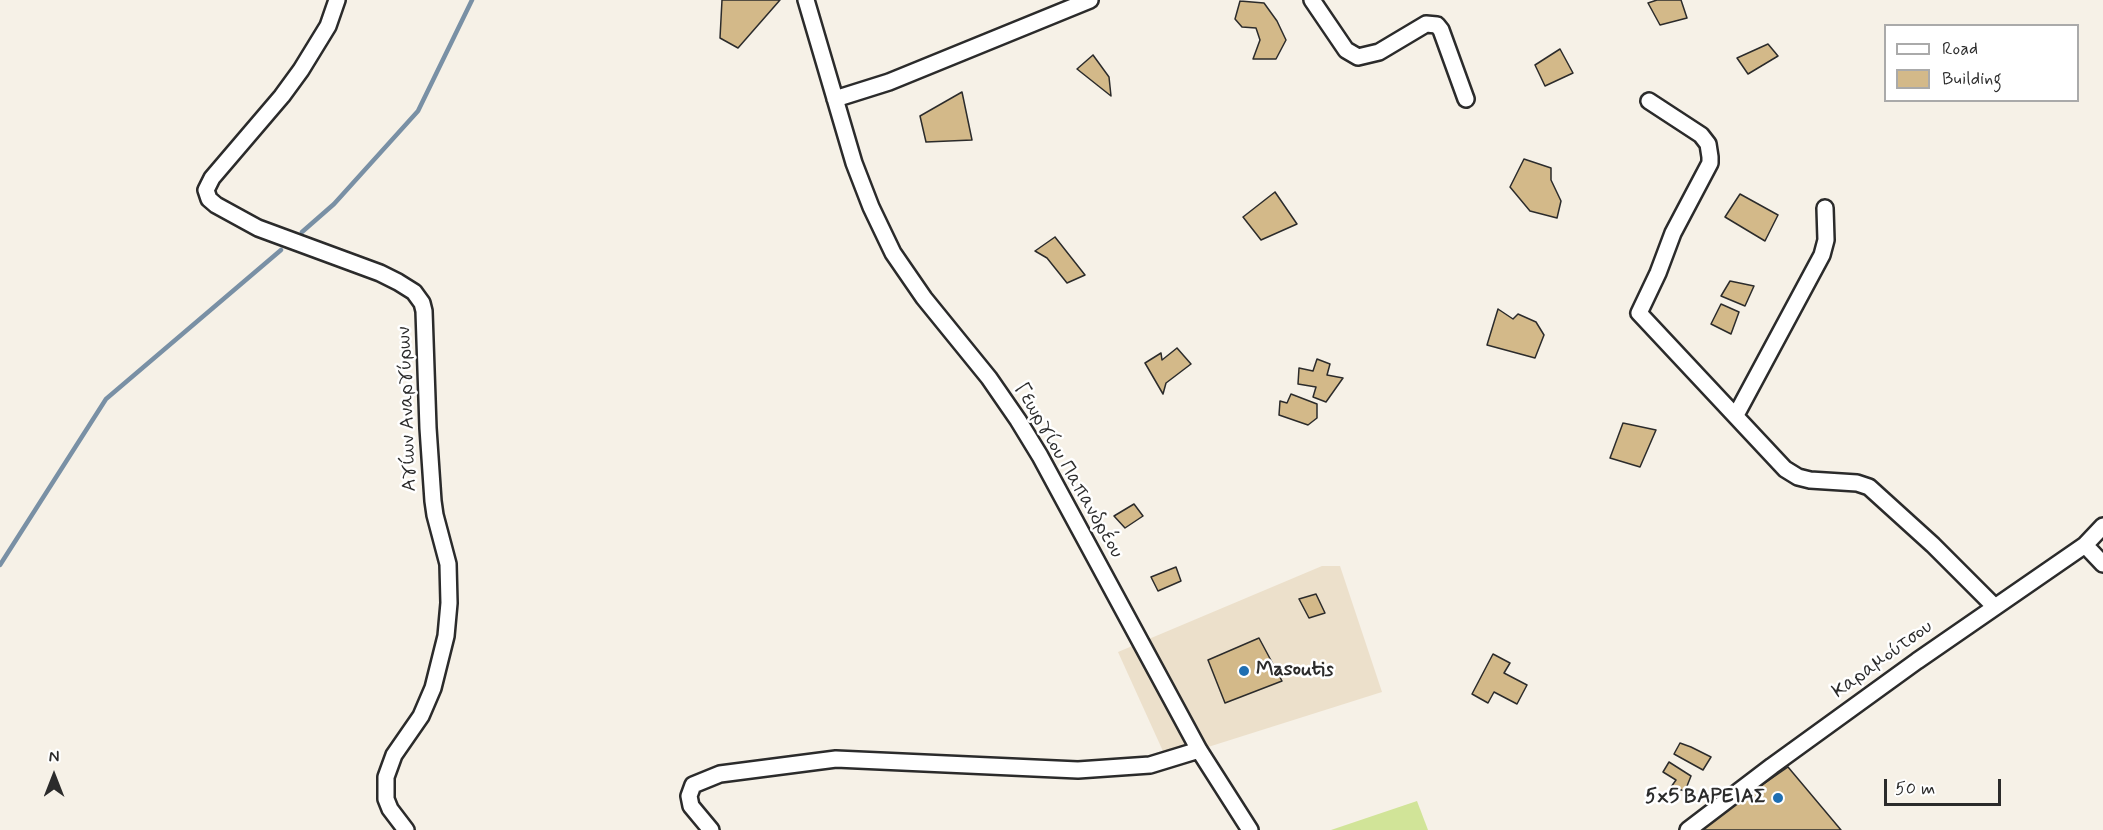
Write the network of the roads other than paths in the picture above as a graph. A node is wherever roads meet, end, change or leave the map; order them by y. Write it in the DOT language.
graph roads {
  1 [pos="337,0"];
  2 [pos="806,0"];
  3 [pos="1090,0"];
  4 [pos="1312,0"];
  5 [pos="835,99"];
  6 [pos="1466,99"];
  7 [pos="1649,100"];
  8 [pos="1825,208"];
  9 [pos="1736,415"];
  10 [pos="2103,526"];
  11 [pos="2085,545"];
  12 [pos="2103,564"];
  13 [pos="1995,607"];
  14 [pos="1199,750"];
  15 [pos="406,830"];
  16 [pos="711,830"];
  17 [pos="1250,830"];
  18 [pos="1688,830"];
  1 -- 15 [label="street, Αγίων Αναργύρων"];
  2 -- 5 [label="street, Γεωργίου Παπανδρέου"];
  3 -- 5 [label="street"];
  4 -- 6 [label="street"];
  5 -- 14 [label="street, Γεωργίου Παπανδρέου"];
  7 -- 9 [label="street"];
  8 -- 9 [label="street"];
  9 -- 13 [label="street"];
  10 -- 11 [label="street, Καραμούτσου"];
  11 -- 12 [label="street"];
  11 -- 13 [label="street, Καραμούτσου"];
  13 -- 18 [label="street, Καραμούτσου"];
  14 -- 16 [label="street"];
  14 -- 17 [label="street, Γεωργίου Παπανδρέου"];
}
